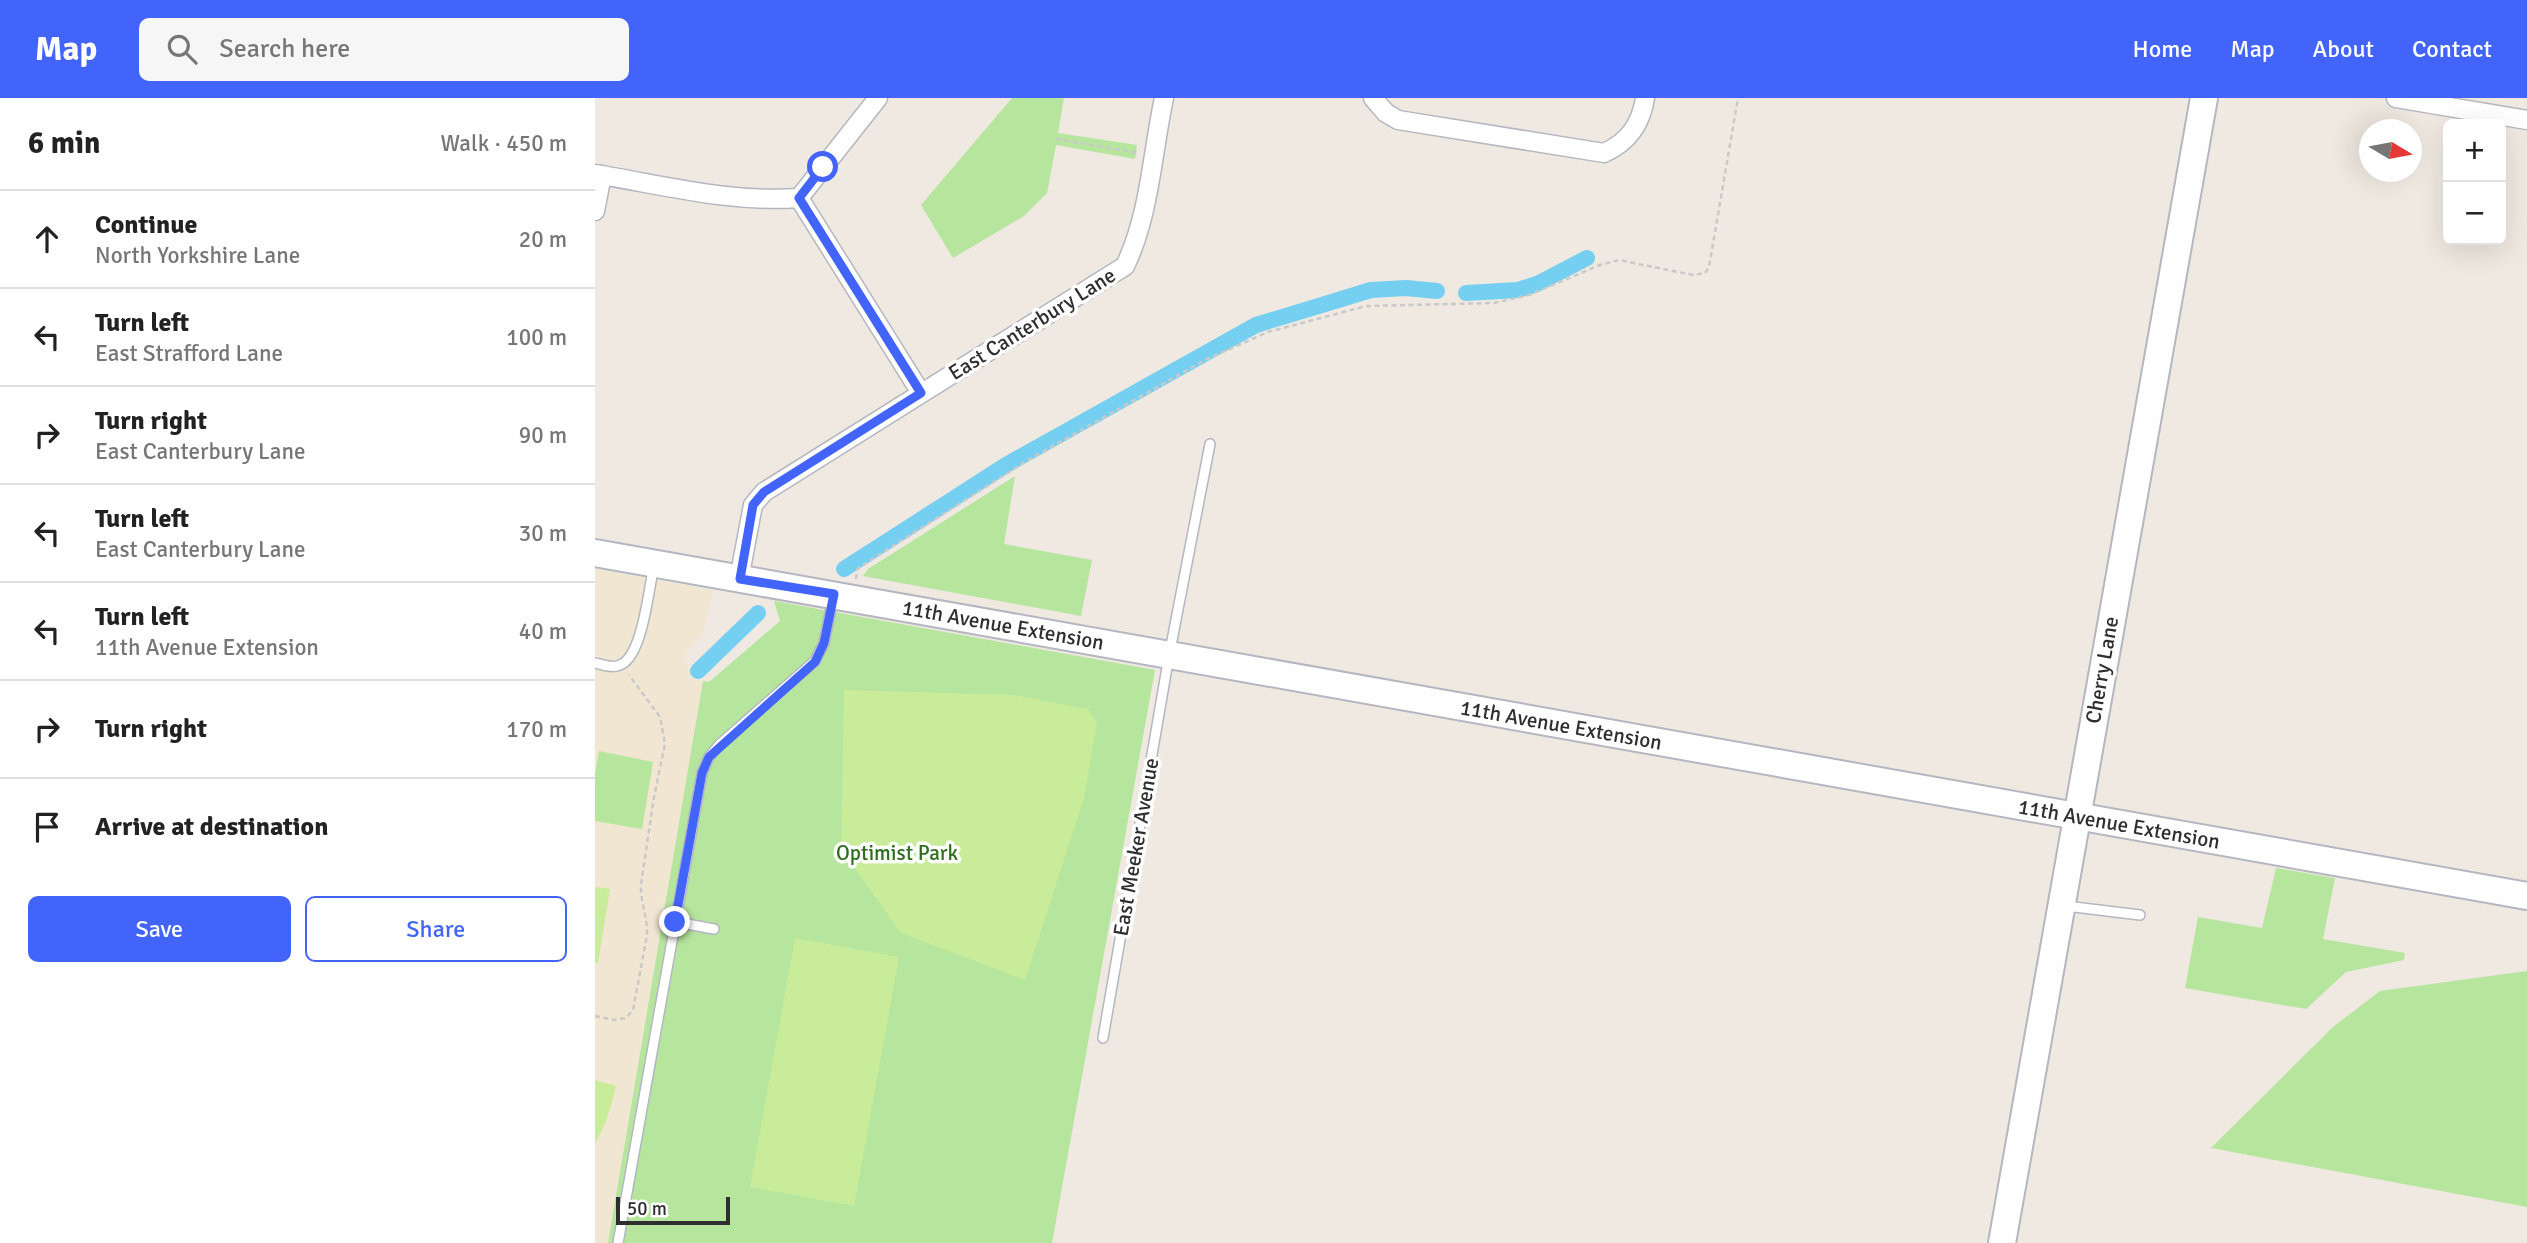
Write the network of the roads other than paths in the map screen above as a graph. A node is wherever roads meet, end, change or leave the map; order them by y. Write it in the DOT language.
graph roads {
  1 [pos="879,98"];
  2 [pos="1164,98"];
  3 [pos="1373,98"];
  4 [pos="1645,98"];
  5 [pos="2204,98"];
  6 [pos="2396,98"];
  7 [pos="2527,120"];
  8 [pos="599,174"];
  9 [pos="799,198"];
  10 [pos="595,211"];
  11 [pos="921,393"];
  12 [pos="1210,444"];
  13 [pos="595,553"];
  14 [pos="654,563"];
  15 [pos="740,579"];
  16 [pos="843,596"];
  17 [pos="1168,656"];
  18 [pos="595,663"];
  19 [pos="2076,816"];
  20 [pos="2527,896"];
  21 [pos="2060,905"];
  22 [pos="2140,915"];
  23 [pos="675,922"];
  24 [pos="714,929"];
  25 [pos="1103,1038"];
  26 [pos="618,1243"];
  27 [pos="2002,1243"];
  1 -- 9 [label="street"];
  2 -- 11 [label="street, East Canterbury Lane"];
  3 -- 4 [label="street"];
  5 -- 19 [label="street, Cherry Lane"];
  6 -- 7 [label="street"];
  8 -- 9 [label="street"];
  8 -- 10 [label="street"];
  9 -- 11 [label="street"];
  11 -- 15 [label="street, East Canterbury Lane"];
  12 -- 17 [label="lane, East Meeker Avenue"];
  13 -- 14 [label="street, 11th Avenue Extension"];
  14 -- 15 [label="street, 11th Avenue Extension"];
  14 -- 18 [label="lane"];
  15 -- 16 [label="street, 11th Avenue Extension"];
  16 -- 17 [label="street, 11th Avenue Extension"];
  16 -- 23 [label="lane"];
  17 -- 19 [label="street, 11th Avenue Extension"];
  17 -- 25 [label="lane, East Meeker Avenue"];
  19 -- 20 [label="street, 11th Avenue Extension"];
  19 -- 21 [label="street, Cherry Lane"];
  21 -- 22 [label="lane"];
  21 -- 27 [label="street, Cherry Lane"];
  23 -- 24 [label="lane"];
  23 -- 26 [label="lane"];
}
